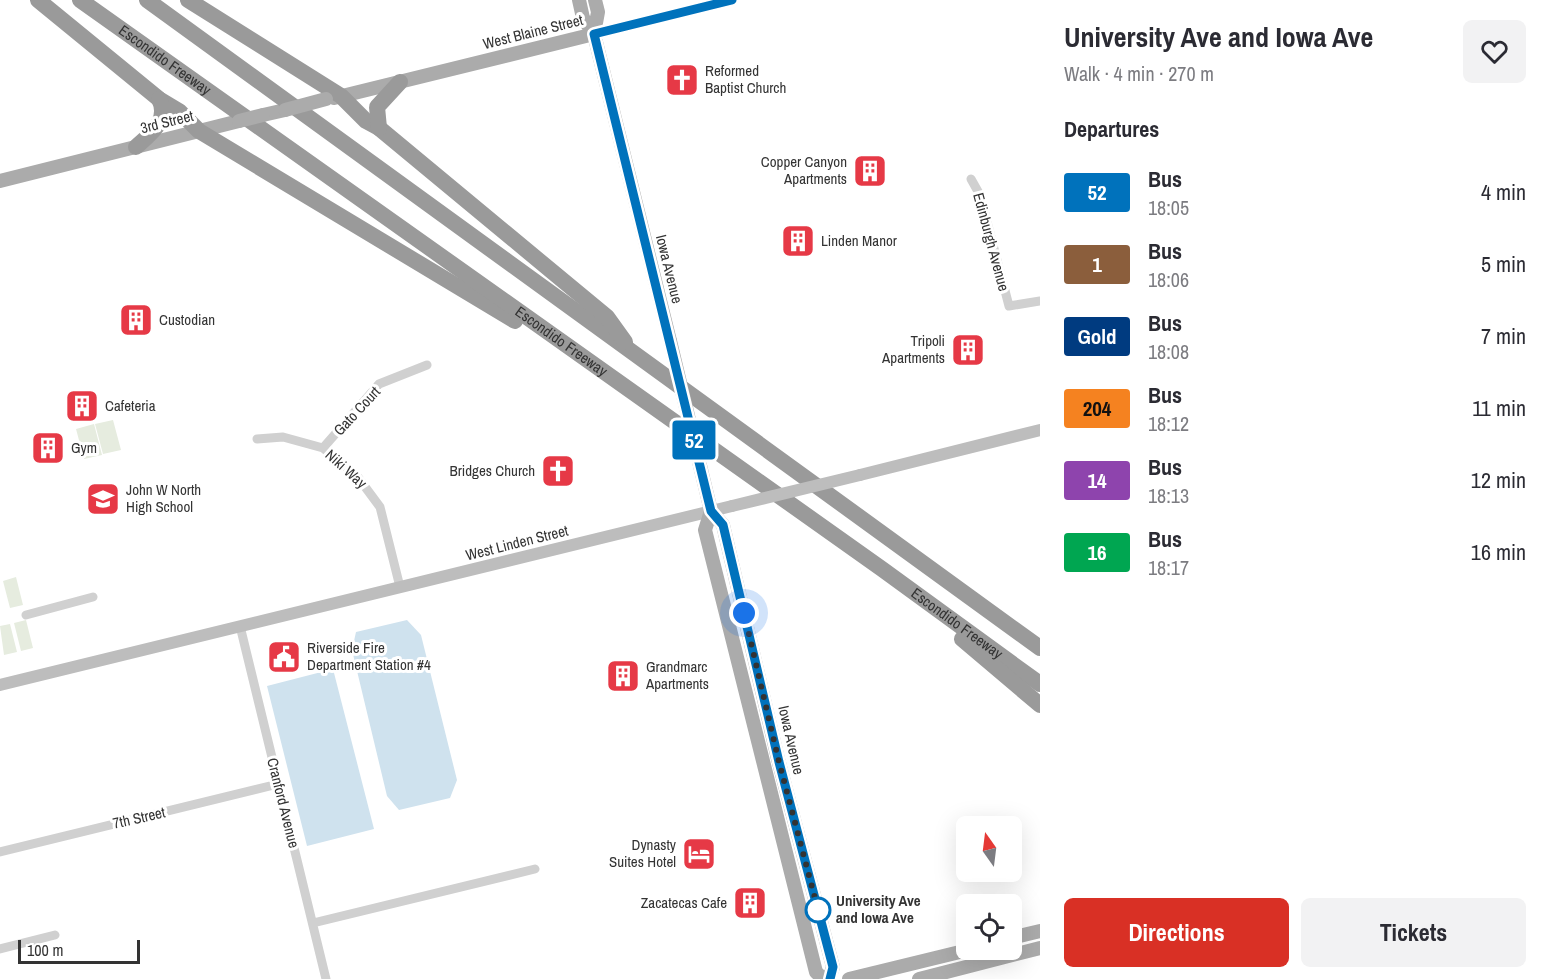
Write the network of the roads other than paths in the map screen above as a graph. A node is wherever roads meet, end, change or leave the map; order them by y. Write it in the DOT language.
graph roads {
  1 [pos="38,0"];
  2 [pos="80,0"];
  3 [pos="147,0"];
  4 [pos="189,0"];
  5 [pos="579,0"];
  6 [pos="595,0"];
  7 [pos="732,0"];
  8 [pos="594,34"];
  9 [pos="400,82"];
  10 [pos="334,98"];
  11 [pos="159,99"];
  12 [pos="379,128"];
  13 [pos="205,130"];
  14 [pos="136,147"];
  15 [pos="971,179"];
  16 [pos="0,181"];
  17 [pos="1040,301"];
  18 [pos="633,353"];
  19 [pos="427,365"];
  20 [pos="611,377"];
  21 [pos="1040,430"];
  22 [pos="257,439"];
  23 [pos="323,448"];
  24 [pos="711,511"];
  25 [pos="882,569"];
  26 [pos="400,587"];
  27 [pos="93,597"];
  28 [pos="26,615"];
  29 [pos="240,626"];
  30 [pos="1040,647"];
  31 [pos="1040,684"];
  32 [pos="0,685"];
  33 [pos="1040,705"];
  34 [pos="278,784"];
  35 [pos="0,852"];
  36 [pos="535,869"];
  37 [pos="313,923"];
  38 [pos="1040,931"];
  39 [pos="55,935"];
  40 [pos="1022,935"];
  41 [pos="1040,948"];
  42 [pos="0,950"];
  43 [pos="956,953"];
  44 [pos="326,979"];
  45 [pos="823,979"];
  46 [pos="830,979"];
  47 [pos="849,979"];
  48 [pos="919,979"];
  1 -- 11 [label="highway"];
  2 -- 20 [label="highway, Escondido Freeway"];
  3 -- 18 [label="highway, Escondido Freeway"];
  4 -- 10 [label="highway"];
  5 -- 8 [label="main road, Iowa Avenue"];
  6 -- 8 [label="main road, Iowa Avenue"];
  7 -- 8 [label="main road, West Blaine Street"];
  8 -- 9 [label="main road, West Blaine Street"];
  8 -- 24 [label="main road, Iowa Avenue, bridge"];
  9 -- 10 [label="main road, West Blaine Street"];
  9 -- 12 [label="highway"];
  10 -- 12 [label="highway"];
  10 -- 13 [label="main road, 3rd Street, bridge"];
  11 -- 13 [label="highway"];
  11 -- 14 [label="highway"];
  12 -- 18 [label="highway"];
  13 -- 14 [label="main road, 3rd Street"];
  13 -- 20 [label="highway"];
  14 -- 16 [label="main road, 3rd Street"];
  15 -- 17 [label="street, Edinburgh Avenue"];
  18 -- 30 [label="highway, Escondido Freeway"];
  19 -- 23 [label="street, Gato Court"];
  20 -- 25 [label="highway, Escondido Freeway"];
  21 -- 24 [label="main road, West Linden Street, bridge"];
  22 -- 23 [label="street, Niki Way"];
  23 -- 26 [label="street, Niki Way"];
  24 -- 26 [label="main road, West Linden Street"];
  24 -- 45 [label="main road, Iowa Avenue"];
  24 -- 46 [label="main road, Iowa Avenue"];
  25 -- 31 [label="highway, Escondido Freeway"];
  25 -- 33 [label="highway"];
  26 -- 29 [label="main road, West Linden Street"];
  27 -- 28 [label="street"];
  29 -- 32 [label="main road, West Linden Street"];
  29 -- 34 [label="street, Cranford Avenue"];
  34 -- 35 [label="street, 7th Street"];
  34 -- 37 [label="street, Cranford Avenue"];
  36 -- 37 [label="street"];
  37 -- 44 [label="street, Cranford Avenue"];
  38 -- 40 [label="main road"];
  39 -- 42 [label="street"];
  41 -- 48 [label="main road"];
  43 -- 47 [label="main road"];
}
